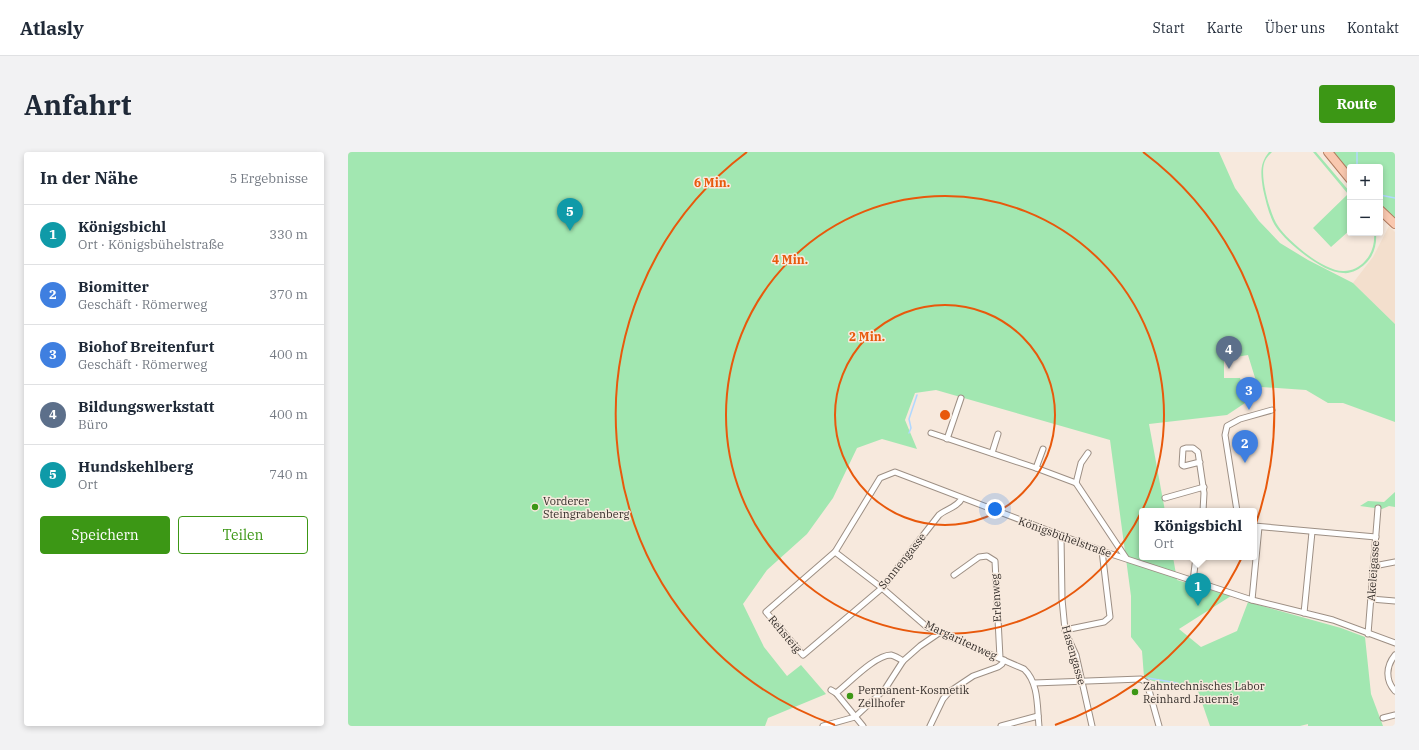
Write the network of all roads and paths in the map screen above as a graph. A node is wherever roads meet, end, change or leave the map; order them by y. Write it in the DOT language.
graph roads {
  1 [pos="1328,152"];
  2 [pos="1347,175"];
  3 [pos="1383,213"];
  4 [pos="1395,224"];
  5 [pos="961,398"];
  6 [pos="1272,410"];
  7 [pos="931,433"];
  8 [pos="998,434"];
  9 [pos="947,438"];
  10 [pos="1043,449"];
  11 [pos="992,453"];
  12 [pos="1088,454"];
  13 [pos="1200,462"];
  14 [pos="1036,468"];
  15 [pos="1076,483"];
  16 [pos="1204,487"];
  17 [pos="962,498"];
  18 [pos="1165,498"];
  19 [pos="1202,508"];
  20 [pos="1237,508"];
  21 [pos="1378,508"];
  22 [pos="1257,526"];
  23 [pos="1312,532"];
  24 [pos="1061,536"];
  25 [pos="1376,537"];
  26 [pos="1102,551"];
  27 [pos="835,552"];
  28 [pos="1126,558"];
  29 [pos="1196,560"];
  30 [pos="1255,560"];
  31 [pos="1395,562"];
  32 [pos="1374,566"];
  33 [pos="954,575"];
  34 [pos="1193,580"];
  35 [pos="882,588"];
  36 [pos="1371,599"];
  37 [pos="1252,600"];
  38 [pos="1395,601"];
  39 [pos="766,612"];
  40 [pos="1304,613"];
  41 [pos="1065,630"];
  42 [pos="939,633"];
  43 [pos="1368,634"];
  44 [pos="1395,643"];
  45 [pos="1395,655"];
  46 [pos="803,656"];
  47 [pos="1002,659"];
  48 [pos="903,661"];
  49 [pos="1082,682"];
  50 [pos="1034,683"];
  51 [pos="831,690"];
  52 [pos="1395,691"];
  53 [pos="836,694"];
  54 [pos="1395,715"];
  55 [pos="1038,716"];
  56 [pos="855,717"];
  57 [pos="1382,718"];
  58 [pos="823,726"];
  59 [pos="863,726"];
  60 [pos="930,726"];
  61 [pos="1001,726"];
  62 [pos="1040,726"];
  63 [pos="1092,726"];
  64 [pos="1159,726"];
  1 -- 2 [label="main road"];
  3 -- 4 [label="main road"];
  5 -- 9 [label="street"];
  6 -- 20 [label="street"];
  7 -- 9 [label="street"];
  8 -- 11 [label="street"];
  9 -- 11 [label="street"];
  10 -- 14 [label="street"];
  11 -- 14 [label="street"];
  12 -- 15 [label="street"];
  13 -- 16 [label="street"];
  14 -- 15 [label="street"];
  15 -- 28 [label="street"];
  16 -- 18 [label="street"];
  16 -- 19 [label="street"];
  17 -- 24 [label="street, Königsbühelstraße"];
  17 -- 27 [label="street, Königsbühelstraße"];
  17 -- 35 [label="street, Sonnengasse"];
  21 -- 25 [label="street, Akeleigasse"];
  22 -- 23 [label="street"];
  23 -- 25 [label="street"];
  23 -- 40 [label="street"];
  24 -- 26 [label="street, Königsbühelstraße"];
  24 -- 41 [label="street, Hasengasse"];
  25 -- 32 [label="street, Akeleigasse"];
  26 -- 28 [label="street, Königsbühelstraße"];
  26 -- 41 [label="street"];
  27 -- 35 [label="street, Margaritenweg"];
  27 -- 39 [label="street, Königsbühelstraße"];
  28 -- 34 [label="street, Königsbühelstraße"];
  29 -- 34 [label="street"];
  30 -- 37 [label="street"];
  31 -- 32 [label="street"];
  32 -- 36 [label="street, Akeleigasse"];
  33 -- 47 [label="street, Erlenweg"];
  34 -- 37 [label="street, Königsbühelstraße"];
  35 -- 42 [label="street, Margaritenweg"];
  35 -- 46 [label="street, Sonnengasse"];
  36 -- 38 [label="street"];
  36 -- 43 [label="street, Akeleigasse"];
  37 -- 40 [label="street, Königsbühelstraße"];
  39 -- 46 [label="street, Rehsteig"];
  40 -- 43 [label="street, Königsbühelstraße"];
  41 -- 49 [label="street, Hasengasse"];
  42 -- 47 [label="street, Margaritenweg"];
  42 -- 48 [label="street"];
  43 -- 44 [label="street, Königsbühelstraße"];
  45 -- 52 [label="street"];
  47 -- 50 [label="street, Margaritenweg"];
  47 -- 60 [label="street"];
  48 -- 53 [label="street"];
  48 -- 56 [label="street"];
  49 -- 50 [label="street"];
  49 -- 63 [label="street, Hasengasse"];
  49 -- 64 [label="street"];
  50 -- 55 [label="street"];
  51 -- 53 [label="street"];
  53 -- 56 [label="street"];
  54 -- 57 [label="street"];
  55 -- 61 [label="street"];
  55 -- 62 [label="street"];
  56 -- 58 [label="street"];
  56 -- 59 [label="street"];
}
